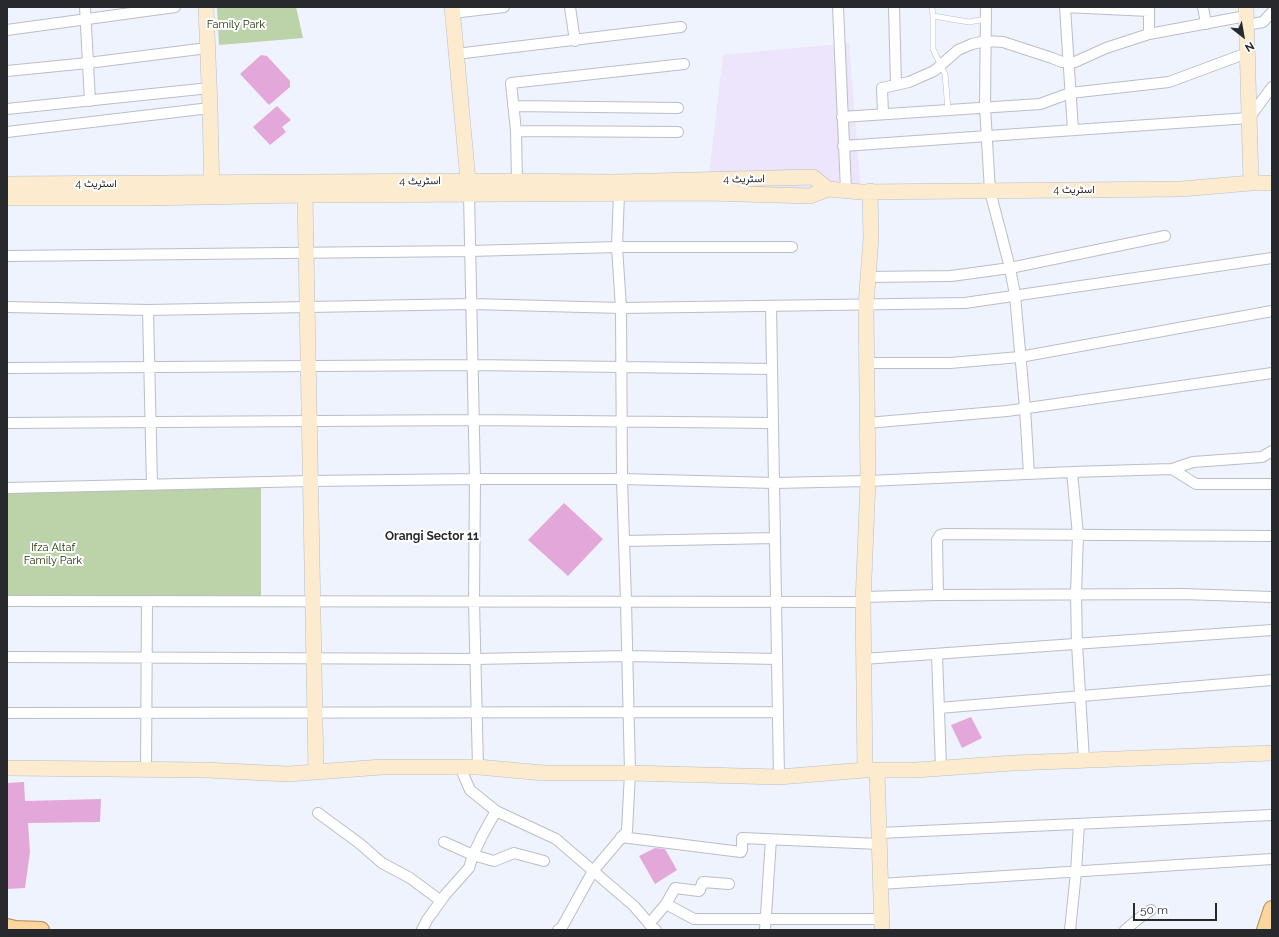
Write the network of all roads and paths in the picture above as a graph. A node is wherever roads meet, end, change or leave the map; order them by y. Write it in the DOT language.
graph roads {
  1 [pos="85,7"];
  2 [pos="175,7"];
  3 [pos="206,7"];
  4 [pos="504,7"];
  5 [pos="570,7"];
  6 [pos="838,7"];
  7 [pos="894,7"];
  8 [pos="932,7"];
  9 [pos="986,7"];
  10 [pos="1065,7"];
  11 [pos="1203,7"];
  12 [pos="1149,9"];
  13 [pos="452,10"];
  14 [pos="1272,12"];
  15 [pos="933,16"];
  16 [pos="1246,16"];
  17 [pos="86,19"];
  18 [pos="986,19"];
  19 [pos="1206,24"];
  20 [pos="681,27"];
  21 [pos="7,30"];
  22 [pos="1149,34"];
  23 [pos="574,41"];
  24 [pos="986,41"];
  25 [pos="207,48"];
  26 [pos="1247,53"];
  27 [pos="456,54"];
  28 [pos="1068,62"];
  29 [pos="88,63"];
  30 [pos="684,64"];
  31 [pos="941,65"];
  32 [pos="7,71"];
  33 [pos="896,85"];
  34 [pos="1272,87"];
  35 [pos="210,88"];
  36 [pos="1070,93"];
  37 [pos="90,101"];
  38 [pos="513,106"];
  39 [pos="985,107"];
  40 [pos="210,108"];
  41 [pos="678,108"];
  42 [pos="7,109"];
  43 [pos="948,110"];
  44 [pos="883,114"];
  45 [pos="842,117"];
  46 [pos="1249,118"];
  47 [pos="1073,130"];
  48 [pos="516,131"];
  49 [pos="7,132"];
  50 [pos="678,132"];
  51 [pos="987,136"];
  52 [pos="843,146"];
  53 [pos="517,181"];
  54 [pos="1251,183"];
  55 [pos="1272,183"];
  56 [pos="7,184"];
  57 [pos="468,188"];
  58 [pos="828,189"];
  59 [pos="846,190"];
  60 [pos="990,190"];
  61 [pos="212,191"];
  62 [pos="870,192"];
  63 [pos="619,193"];
  64 [pos="305,195"];
  65 [pos="7,198"];
  66 [pos="1165,236"];
  67 [pos="617,247"];
  68 [pos="792,247"];
  69 [pos="470,251"];
  70 [pos="306,252"];
  71 [pos="7,256"];
  72 [pos="1272,258"];
  73 [pos="1010,268"];
  74 [pos="868,277"];
  75 [pos="1015,295"];
  76 [pos="471,304"];
  77 [pos="866,305"];
  78 [pos="771,306"];
  79 [pos="7,307"];
  80 [pos="307,307"];
  81 [pos="621,308"];
  82 [pos="148,310"];
  83 [pos="1272,311"];
  84 [pos="1020,357"];
  85 [pos="867,363"];
  86 [pos="472,365"];
  87 [pos="308,367"];
  88 [pos="7,368"];
  89 [pos="149,368"];
  90 [pos="621,368"];
  91 [pos="772,369"];
  92 [pos="1272,373"];
  93 [pos="1025,408"];
  94 [pos="474,420"];
  95 [pos="309,421"];
  96 [pos="150,422"];
  97 [pos="621,422"];
  98 [pos="7,423"];
  99 [pos="773,423"];
  100 [pos="867,423"];
  101 [pos="1272,451"];
  102 [pos="1172,469"];
  103 [pos="1072,472"];
  104 [pos="1029,474"];
  105 [pos="475,479"];
  106 [pos="622,479"];
  107 [pos="310,481"];
  108 [pos="868,482"];
  109 [pos="774,483"];
  110 [pos="1272,484"];
  111 [pos="152,485"];
  112 [pos="7,488"];
  113 [pos="1078,534"];
  114 [pos="1272,536"];
  115 [pos="775,538"];
  116 [pos="624,541"];
  117 [pos="1076,594"];
  118 [pos="938,595"];
  119 [pos="1272,597"];
  120 [pos="863,600"];
  121 [pos="7,601"];
  122 [pos="147,601"];
  123 [pos="312,601"];
  124 [pos="474,602"];
  125 [pos="626,602"];
  126 [pos="776,603"];
  127 [pos="1272,630"];
  128 [pos="1077,644"];
  129 [pos="937,654"];
  130 [pos="627,656"];
  131 [pos="7,657"];
  132 [pos="314,657"];
  133 [pos="147,658"];
  134 [pos="776,658"];
  135 [pos="475,659"];
  136 [pos="864,659"];
  137 [pos="1272,680"];
  138 [pos="1080,697"];
  139 [pos="939,708"];
  140 [pos="315,711"];
  141 [pos="147,712"];
  142 [pos="777,712"];
  143 [pos="7,713"];
  144 [pos="477,713"];
  145 [pos="628,713"];
  146 [pos="1272,753"];
  147 [pos="1084,760"];
  148 [pos="460,767"];
  149 [pos="478,767"];
  150 [pos="7,768"];
  151 [pos="941,768"];
  152 [pos="146,769"];
  153 [pos="871,770"];
  154 [pos="316,772"];
  155 [pos="630,773"];
  156 [pos="779,777"];
  157 [pos="496,811"];
  158 [pos="318,813"];
  159 [pos="1272,815"];
  160 [pos="1079,824"];
  161 [pos="622,837"];
  162 [pos="879,838"];
  163 [pos="771,839"];
  164 [pos="444,842"];
  165 [pos="473,855"];
  166 [pos="1272,859"];
  167 [pos="544,861"];
  168 [pos="593,871"];
  169 [pos="1076,872"];
  170 [pos="729,884"];
  171 [pos="880,884"];
  172 [pos="441,901"];
  173 [pos="666,904"];
  174 [pos="1272,909"];
  175 [pos="1152,910"];
  176 [pos="765,919"];
  177 [pos="881,924"];
  178 [pos="7,927"];
  179 [pos="653,927"];
  180 [pos="42,930"];
  181 [pos="422,930"];
  182 [pos="558,930"];
  183 [pos="764,930"];
  184 [pos="1070,930"];
  185 [pos="1125,930"];
  186 [pos="1266,930"];
  1 -- 17 [label="street"];
  2 -- 17 [label="street"];
  3 -- 25 [label="street"];
  4 -- 13 [label="street"];
  5 -- 23 [label="street"];
  6 -- 45 [label="street"];
  7 -- 33 [label="street"];
  8 -- 15 [label="lane"];
  9 -- 18 [label="street"];
  10 -- 12 [label="street"];
  10 -- 28 [label="street"];
  11 -- 19 [label="street"];
  12 -- 22 [label="street"];
  13 -- 27 [label="street"];
  14 -- 16 [label="street"];
  15 -- 18 [label="lane"];
  15 -- 31 [label="lane"];
  16 -- 19 [label="street"];
  16 -- 26 [label="street"];
  17 -- 21 [label="street"];
  17 -- 29 [label="street"];
  18 -- 24 [label="street"];
  19 -- 22 [label="street"];
  20 -- 23 [label="street"];
  22 -- 28 [label="street"];
  23 -- 27 [label="street"];
  24 -- 28 [label="street"];
  24 -- 31 [label="street"];
  24 -- 39 [label="street"];
  25 -- 29 [label="street"];
  25 -- 35 [label="street"];
  26 -- 36 [label="street"];
  26 -- 46 [label="street"];
  27 -- 57 [label="street"];
  28 -- 36 [label="street"];
  29 -- 32 [label="street"];
  29 -- 37 [label="street"];
  30 -- 38 [label="street"];
  31 -- 33 [label="street"];
  31 -- 43 [label="lane"];
  33 -- 44 [label="street"];
  34 -- 46 [label="street"];
  35 -- 37 [label="street"];
  35 -- 40 [label="street"];
  36 -- 39 [label="street"];
  36 -- 47 [label="street"];
  37 -- 42 [label="street"];
  38 -- 41 [label="street"];
  38 -- 48 [label="street"];
  39 -- 43 [label="street"];
  39 -- 51 [label="street"];
  40 -- 49 [label="street"];
  40 -- 61 [label="street"];
  43 -- 44 [label="street"];
  44 -- 45 [label="street"];
  45 -- 52 [label="street"];
  46 -- 47 [label="street"];
  46 -- 54 [label="street"];
  47 -- 51 [label="street"];
  48 -- 50 [label="street"];
  48 -- 53 [label="street"];
  51 -- 52 [label="street"];
  51 -- 60 [label="street"];
  52 -- 59 [label="street"];
  53 -- 57 [label="street, اسٹریٹ 4"];
  53 -- 58 [label="street, اسٹریٹ 4"];
  54 -- 55 [label="street, اسٹریٹ 4"];
  54 -- 60 [label="street, اسٹریٹ 4"];
  56 -- 61 [label="street, اسٹریٹ 4"];
  57 -- 61 [label="street, اسٹریٹ 4"];
  57 -- 63 [label="street, اسٹریٹ 4"];
  57 -- 64 [label="street, اسٹریٹ 4"];
  57 -- 69 [label="street"];
  58 -- 59 [label="street, اسٹریٹ 4"];
  58 -- 63 [label="street, اسٹریٹ 4"];
  59 -- 62 [label="street, اسٹریٹ 4"];
  60 -- 62 [label="street, اسٹریٹ 4"];
  60 -- 73 [label="street"];
  61 -- 64 [label="street, اسٹریٹ 4"];
  61 -- 65 [label="street, اسٹریٹ 4"];
  62 -- 74 [label="street"];
  63 -- 67 [label="street"];
  64 -- 70 [label="street"];
  66 -- 73 [label="street"];
  67 -- 68 [label="street"];
  67 -- 69 [label="street"];
  67 -- 81 [label="street"];
  69 -- 70 [label="street"];
  69 -- 76 [label="street"];
  70 -- 71 [label="street"];
  70 -- 80 [label="street"];
  72 -- 75 [label="street"];
  73 -- 74 [label="street"];
  73 -- 75 [label="street"];
  74 -- 77 [label="street"];
  75 -- 77 [label="street"];
  75 -- 84 [label="street"];
  76 -- 80 [label="street"];
  76 -- 81 [label="street"];
  76 -- 86 [label="street"];
  77 -- 78 [label="street"];
  77 -- 85 [label="street"];
  78 -- 81 [label="street"];
  78 -- 91 [label="street"];
  79 -- 82 [label="street"];
  80 -- 82 [label="street"];
  80 -- 87 [label="street"];
  81 -- 90 [label="street"];
  82 -- 89 [label="street"];
  83 -- 84 [label="street"];
  84 -- 85 [label="street"];
  84 -- 93 [label="street"];
  85 -- 100 [label="street"];
  86 -- 87 [label="street"];
  86 -- 90 [label="street"];
  86 -- 94 [label="street"];
  87 -- 89 [label="street"];
  87 -- 95 [label="street"];
  88 -- 89 [label="street"];
  89 -- 96 [label="street"];
  90 -- 91 [label="street"];
  90 -- 97 [label="street"];
  91 -- 99 [label="street"];
  92 -- 93 [label="street"];
  93 -- 100 [label="street"];
  93 -- 104 [label="street"];
  94 -- 95 [label="street"];
  94 -- 97 [label="street"];
  94 -- 105 [label="street"];
  95 -- 96 [label="street"];
  95 -- 107 [label="street"];
  96 -- 98 [label="street"];
  96 -- 111 [label="street"];
  97 -- 99 [label="street"];
  97 -- 106 [label="street"];
  99 -- 109 [label="street"];
  100 -- 108 [label="street"];
  101 -- 102 [label="street"];
  102 -- 103 [label="street"];
  102 -- 110 [label="street"];
  103 -- 104 [label="street"];
  103 -- 113 [label="street"];
  104 -- 108 [label="street"];
  105 -- 106 [label="street"];
  105 -- 107 [label="street"];
  105 -- 124 [label="street"];
  106 -- 109 [label="street"];
  106 -- 116 [label="street"];
  107 -- 111 [label="street"];
  107 -- 123 [label="street"];
  108 -- 109 [label="street"];
  108 -- 120 [label="street"];
  109 -- 115 [label="street"];
  111 -- 112 [label="street"];
  113 -- 114 [label="street"];
  113 -- 117 [label="street"];
  113 -- 118 [label="street"];
  115 -- 116 [label="street"];
  115 -- 126 [label="street"];
  116 -- 125 [label="street"];
  117 -- 118 [label="street"];
  117 -- 119 [label="street"];
  117 -- 128 [label="street"];
  118 -- 120 [label="street"];
  120 -- 126 [label="street"];
  120 -- 136 [label="street"];
  121 -- 122 [label="street"];
  122 -- 123 [label="street"];
  122 -- 133 [label="street"];
  123 -- 124 [label="street"];
  123 -- 132 [label="street"];
  124 -- 125 [label="street"];
  124 -- 135 [label="street"];
  125 -- 126 [label="street"];
  125 -- 130 [label="street"];
  126 -- 134 [label="street"];
  127 -- 128 [label="street"];
  128 -- 129 [label="street"];
  128 -- 138 [label="street"];
  129 -- 136 [label="street"];
  129 -- 139 [label="street"];
  130 -- 134 [label="street"];
  130 -- 135 [label="street"];
  130 -- 145 [label="street"];
  131 -- 133 [label="street"];
  132 -- 133 [label="street"];
  132 -- 135 [label="street"];
  132 -- 140 [label="street"];
  133 -- 141 [label="street"];
  134 -- 142 [label="street"];
  135 -- 144 [label="street"];
  136 -- 153 [label="street"];
  137 -- 138 [label="street"];
  138 -- 139 [label="street"];
  138 -- 147 [label="street"];
  139 -- 151 [label="street"];
  140 -- 141 [label="street"];
  140 -- 144 [label="street"];
  140 -- 154 [label="street"];
  141 -- 143 [label="street"];
  141 -- 152 [label="street"];
  142 -- 145 [label="street"];
  142 -- 156 [label="street"];
  144 -- 145 [label="street"];
  144 -- 149 [label="street"];
  145 -- 155 [label="street"];
  146 -- 147 [label="street"];
  147 -- 151 [label="street"];
  148 -- 149 [label="street"];
  148 -- 154 [label="street"];
  148 -- 157 [label="street"];
  149 -- 155 [label="street"];
  150 -- 152 [label="street"];
  151 -- 153 [label="street"];
  152 -- 154 [label="street"];
  153 -- 156 [label="street"];
  153 -- 162 [label="street"];
  155 -- 156 [label="street"];
  155 -- 161 [label="street"];
  157 -- 165 [label="street"];
  157 -- 168 [label="street"];
  158 -- 172 [label="street"];
  159 -- 160 [label="street"];
  160 -- 162 [label="street"];
  160 -- 169 [label="street"];
  161 -- 163 [label="street"];
  161 -- 168 [label="street"];
  162 -- 163 [label="street"];
  162 -- 171 [label="street"];
  163 -- 176 [label="street"];
  164 -- 165 [label="street"];
  165 -- 167 [label="street"];
  165 -- 172 [label="street"];
  166 -- 169 [label="street"];
  168 -- 179 [label="street"];
  168 -- 182 [label="street"];
  169 -- 171 [label="street"];
  169 -- 184 [label="street"];
  170 -- 173 [label="street"];
  171 -- 177 [label="street"];
  172 -- 181 [label="street"];
  173 -- 176 [label="street"];
  173 -- 179 [label="street"];
  174 -- 186 [label="main road"];
  175 -- 185 [label="street"];
  176 -- 177 [label="street"];
  176 -- 183 [label="street"];
  178 -- 180 [label="main road"];
}
